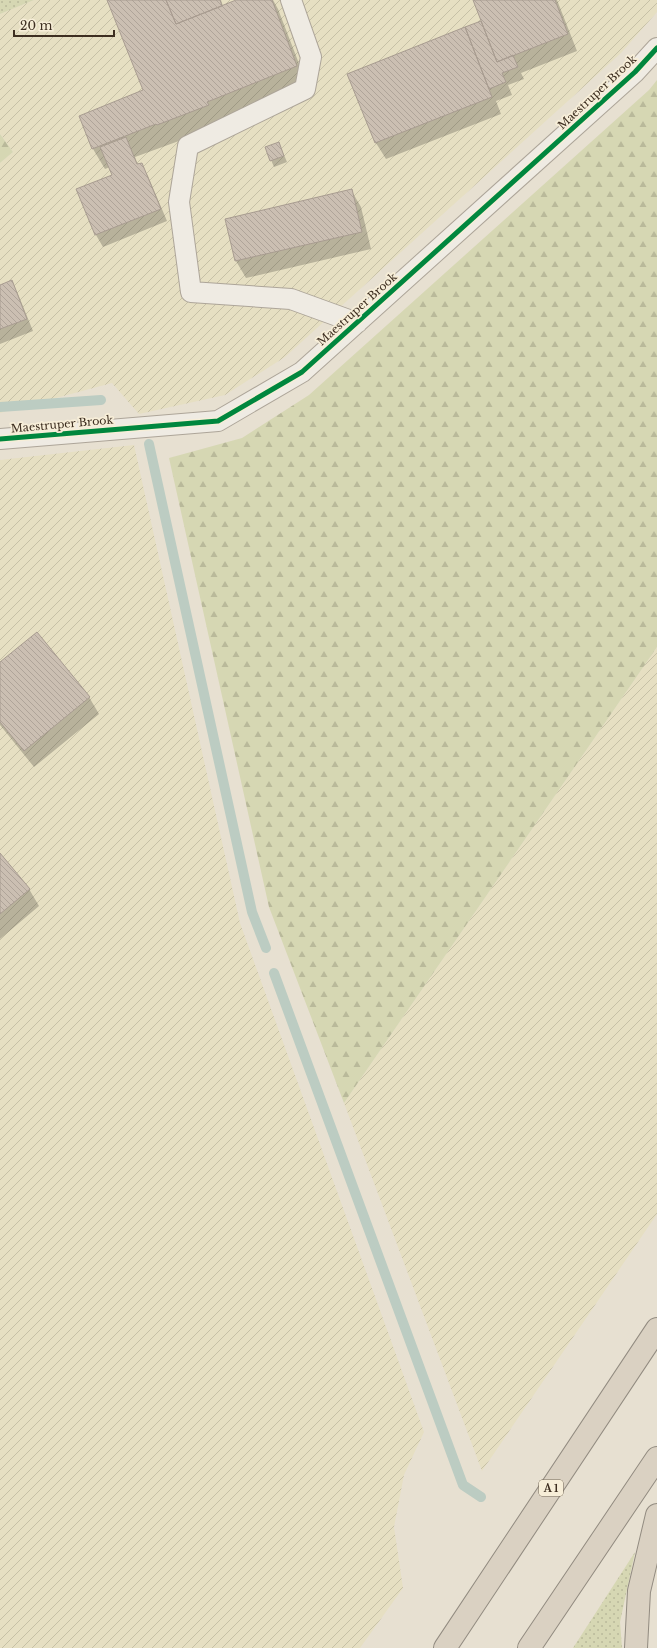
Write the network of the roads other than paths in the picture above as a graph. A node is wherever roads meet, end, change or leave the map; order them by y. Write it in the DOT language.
graph roads {
  1 [pos="291,0"];
  2 [pos="657,48"];
  3 [pos="357,323"];
  4 [pos="0,439"];
  5 [pos="657,1329"];
  6 [pos="657,1458"];
  7 [pos="657,1515"];
  8 [pos="445,1648"];
  9 [pos="529,1648"];
  10 [pos="636,1648"];
  1 -- 3 [label="lane"];
  2 -- 3 [label="lane, Maestruper Brook"];
  3 -- 4 [label="lane, Maestruper Brook"];
  5 -- 8 [label="highway, A 1"];
  6 -- 9 [label="highway"];
  7 -- 10 [label="highway"];
}
